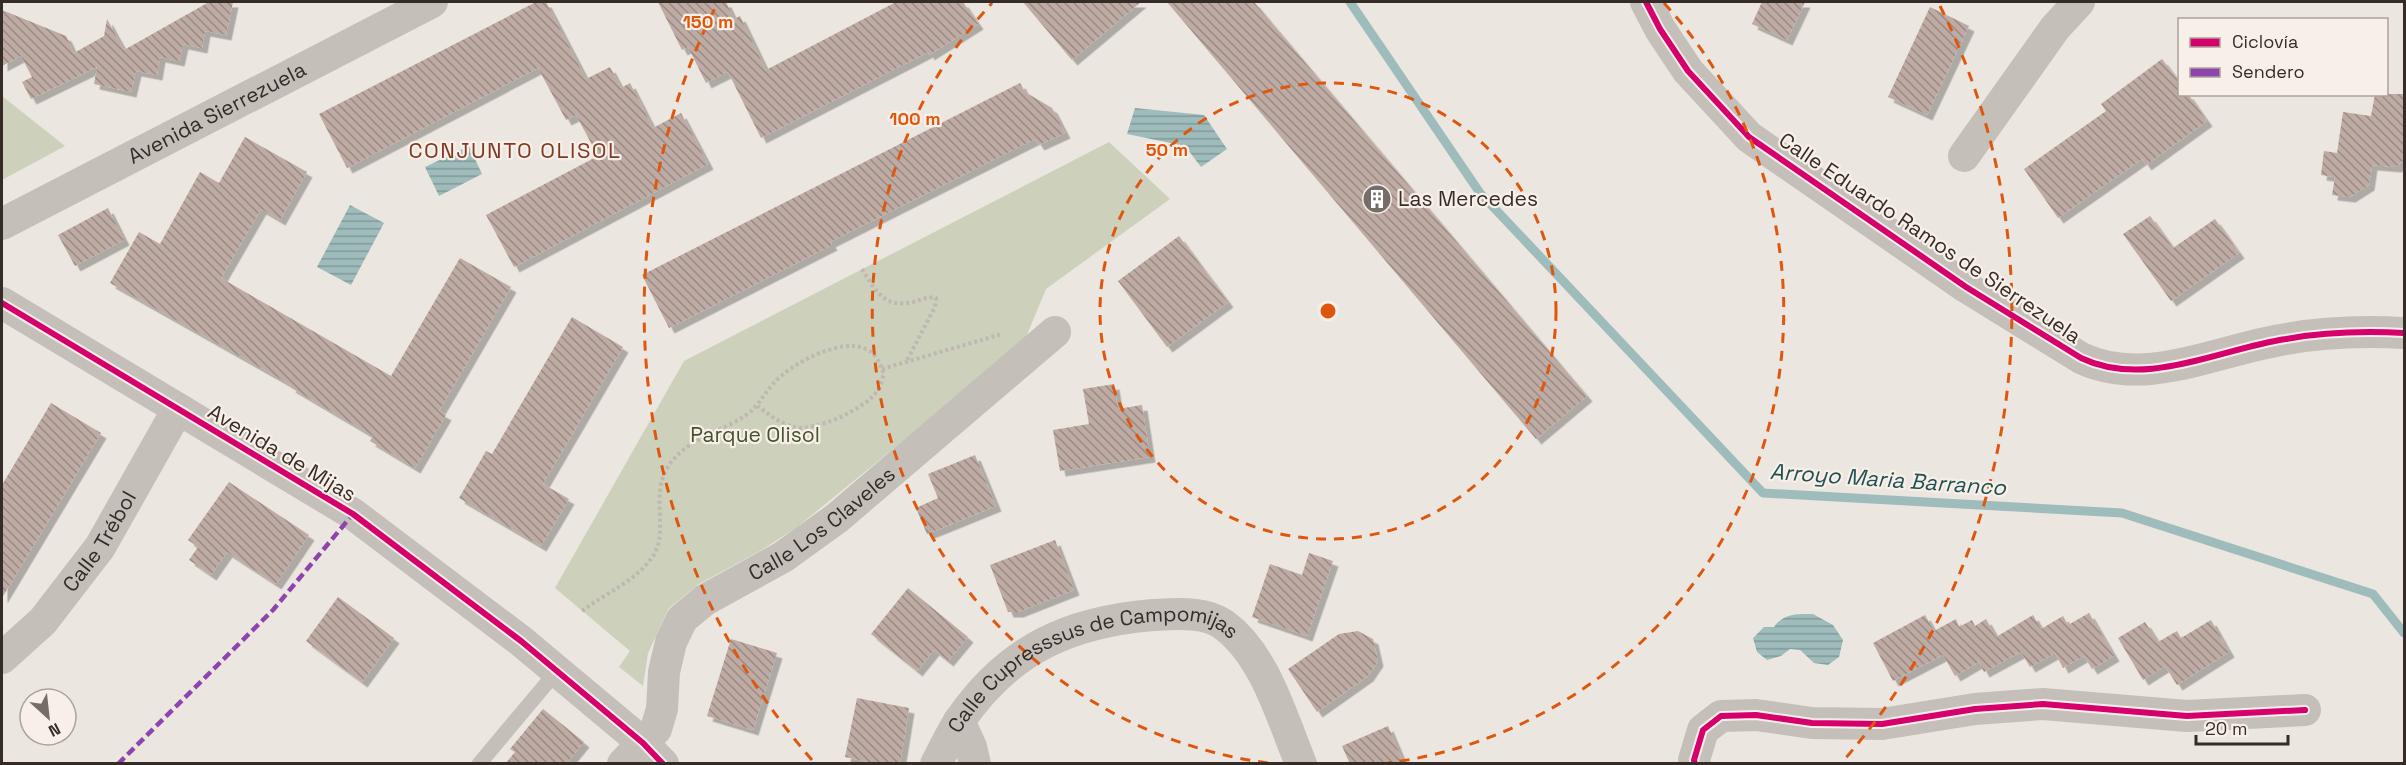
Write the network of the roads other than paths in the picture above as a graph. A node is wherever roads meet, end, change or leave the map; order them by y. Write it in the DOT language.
graph roads {
  1 [pos="432,2"];
  2 [pos="1646,2"];
  3 [pos="2079,2"];
  4 [pos="1964,156"];
  5 [pos="2,224"];
  6 [pos="2,303"];
  7 [pos="1055,332"];
  8 [pos="2404,333"];
  9 [pos="178,410"];
  10 [pos="2,658"];
  11 [pos="557,671"];
  12 [pos="2305,710"];
  13 [pos="959,721"];
  14 [pos="643,757"];
  15 [pos="479,764"];
  16 [pos="936,764"];
  17 [pos="975,764"];
  18 [pos="1301,764"];
  19 [pos="1695,764"];
  1 -- 5 [label="street, Avenida Sierrezuela"];
  2 -- 8 [label="street, Calle Eduardo Ramos de Sierrezuela"];
  3 -- 4 [label="street"];
  6 -- 9 [label="street, Avenida de Mijas"];
  7 -- 14 [label="street, Calle Los Claveles"];
  9 -- 10 [label="street, Calle Trébol"];
  9 -- 11 [label="street, Avenida de Mijas"];
  11 -- 14 [label="street, Avenida de Mijas"];
  11 -- 15 [label="lane"];
  12 -- 19 [label="street"];
  13 -- 16 [label="street, Calle Cupresssus de Campomijas"];
  13 -- 17 [label="street"];
  13 -- 18 [label="street, Calle Cupresssus de Campomijas"];
}
